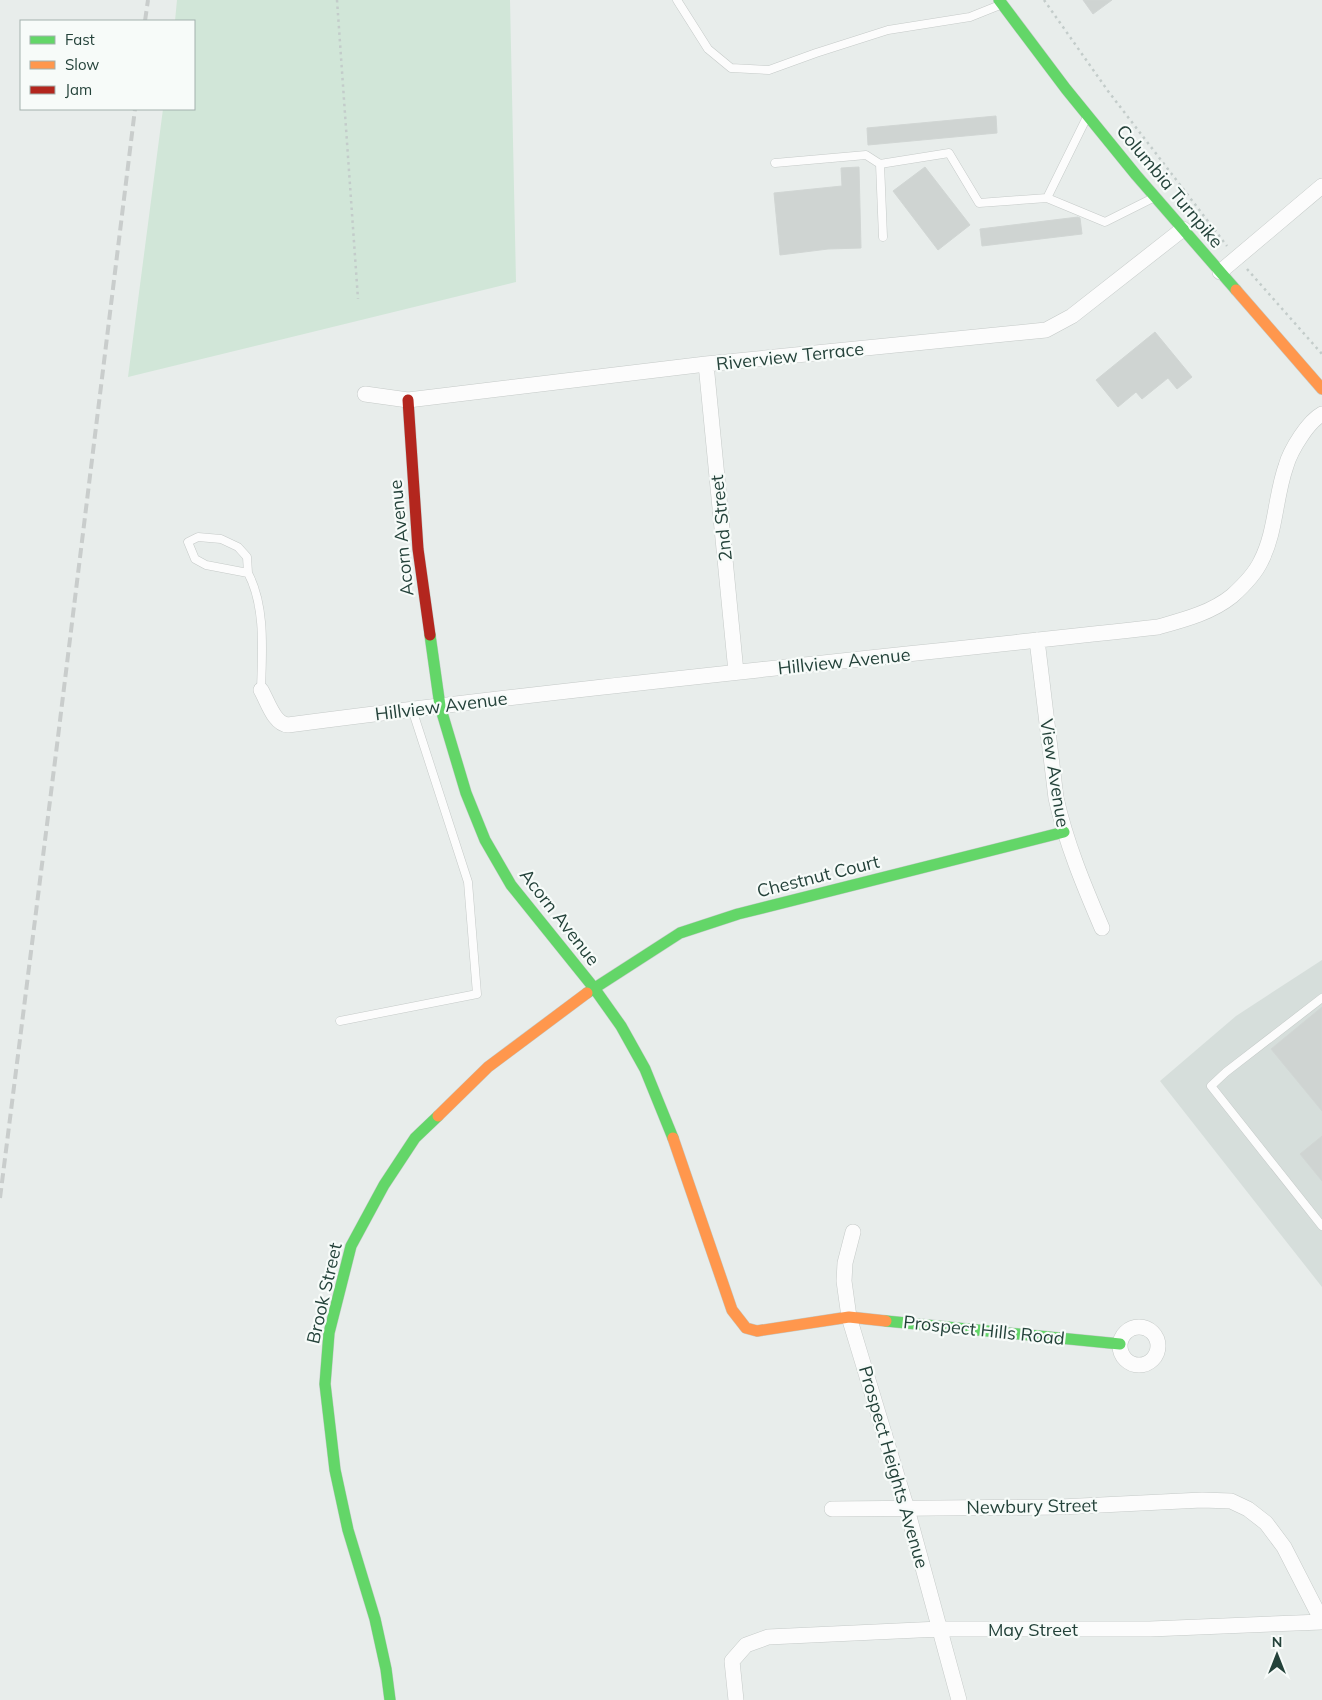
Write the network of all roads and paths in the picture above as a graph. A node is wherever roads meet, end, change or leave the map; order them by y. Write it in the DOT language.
graph roads {
  1 [pos="337,0"];
  2 [pos="677,0"];
  3 [pos="1044,0"];
  4 [pos="1001,2"];
  5 [pos="1087,116"];
  6 [pos="775,163"];
  7 [pos="880,164"];
  8 [pos="1322,186"];
  9 [pos="1155,197"];
  10 [pos="1047,198"];
  11 [pos="1183,229"];
  12 [pos="883,237"];
  13 [pos="1237,258"];
  14 [pos="1220,272"];
  15 [pos="358,299"];
  16 [pos="1322,354"];
  17 [pos="706,364"];
  18 [pos="1322,390"];
  19 [pos="365,394"];
  20 [pos="408,400"];
  21 [pos="1322,414"];
  22 [pos="248,573"];
  23 [pos="1037,640"];
  24 [pos="736,672"];
  25 [pos="261,690"];
  26 [pos="440,706"];
  27 [pos="412,709"];
  28 [pos="1064,832"];
  29 [pos="1102,928"];
  30 [pos="594,988"];
  31 [pos="1322,998"];
  32 [pos="340,1021"];
  33 [pos="1322,1226"];
  34 [pos="853,1232"];
  35 [pos="849,1317"];
  36 [pos="1120,1344"];
  37 [pos="907,1508"];
  38 [pos="832,1509"];
  39 [pos="1322,1621"];
  40 [pos="940,1629"];
  41 [pos="390,1700"];
  42 [pos="736,1700"];
  43 [pos="959,1700"];
  1 -- 15 [label="path"];
  2 -- 4 [label="lane"];
  3 -- 13 [label="path"];
  4 -- 5 [label="street, Columbia Turnpike"];
  5 -- 9 [label="street, Columbia Turnpike"];
  5 -- 10 [label="lane"];
  6 -- 7 [label="lane"];
  7 -- 10 [label="lane"];
  7 -- 12 [label="lane"];
  8 -- 13 [label="street"];
  9 -- 10 [label="lane"];
  9 -- 11 [label="street, Columbia Turnpike"];
  11 -- 14 [label="street, Columbia Turnpike"];
  11 -- 17 [label="street, Riverview Terrace"];
  13 -- 14 [label="street"];
  13 -- 16 [label="path"];
  14 -- 18 [label="street, Columbia Turnpike"];
  17 -- 20 [label="street, Riverview Terrace"];
  17 -- 24 [label="street, 2nd Street"];
  19 -- 20 [label="street, Riverview Terrace"];
  20 -- 26 [label="street, Acorn Avenue"];
  21 -- 23 [label="street, Hillview Avenue"];
  22 -- 22 [label="lane"];
  22 -- 25 [label="lane"];
  23 -- 24 [label="street, Hillview Avenue"];
  23 -- 28 [label="street, View Avenue"];
  24 -- 26 [label="street, Hillview Avenue"];
  25 -- 27 [label="street, Hillview Avenue"];
  26 -- 27 [label="street, Hillview Avenue"];
  26 -- 30 [label="street, Acorn Avenue"];
  27 -- 32 [label="lane"];
  28 -- 29 [label="street, View Avenue"];
  28 -- 30 [label="street, Chestnut Court"];
  30 -- 35 [label="street, Acorn Avenue"];
  30 -- 41 [label="street, Brook Street"];
  31 -- 33 [label="lane"];
  34 -- 35 [label="street, Prospect Heights Avenue"];
  35 -- 36 [label="street, Prospect Hills Road"];
  35 -- 37 [label="street, Prospect Heights Avenue"];
  37 -- 38 [label="street, Newbury Street"];
  37 -- 39 [label="street, Newbury Street"];
  37 -- 40 [label="street, Prospect Heights Avenue"];
  39 -- 40 [label="street, May Street"];
  40 -- 42 [label="street, May Street"];
  40 -- 43 [label="street, Prospect Heights Avenue"];
}
